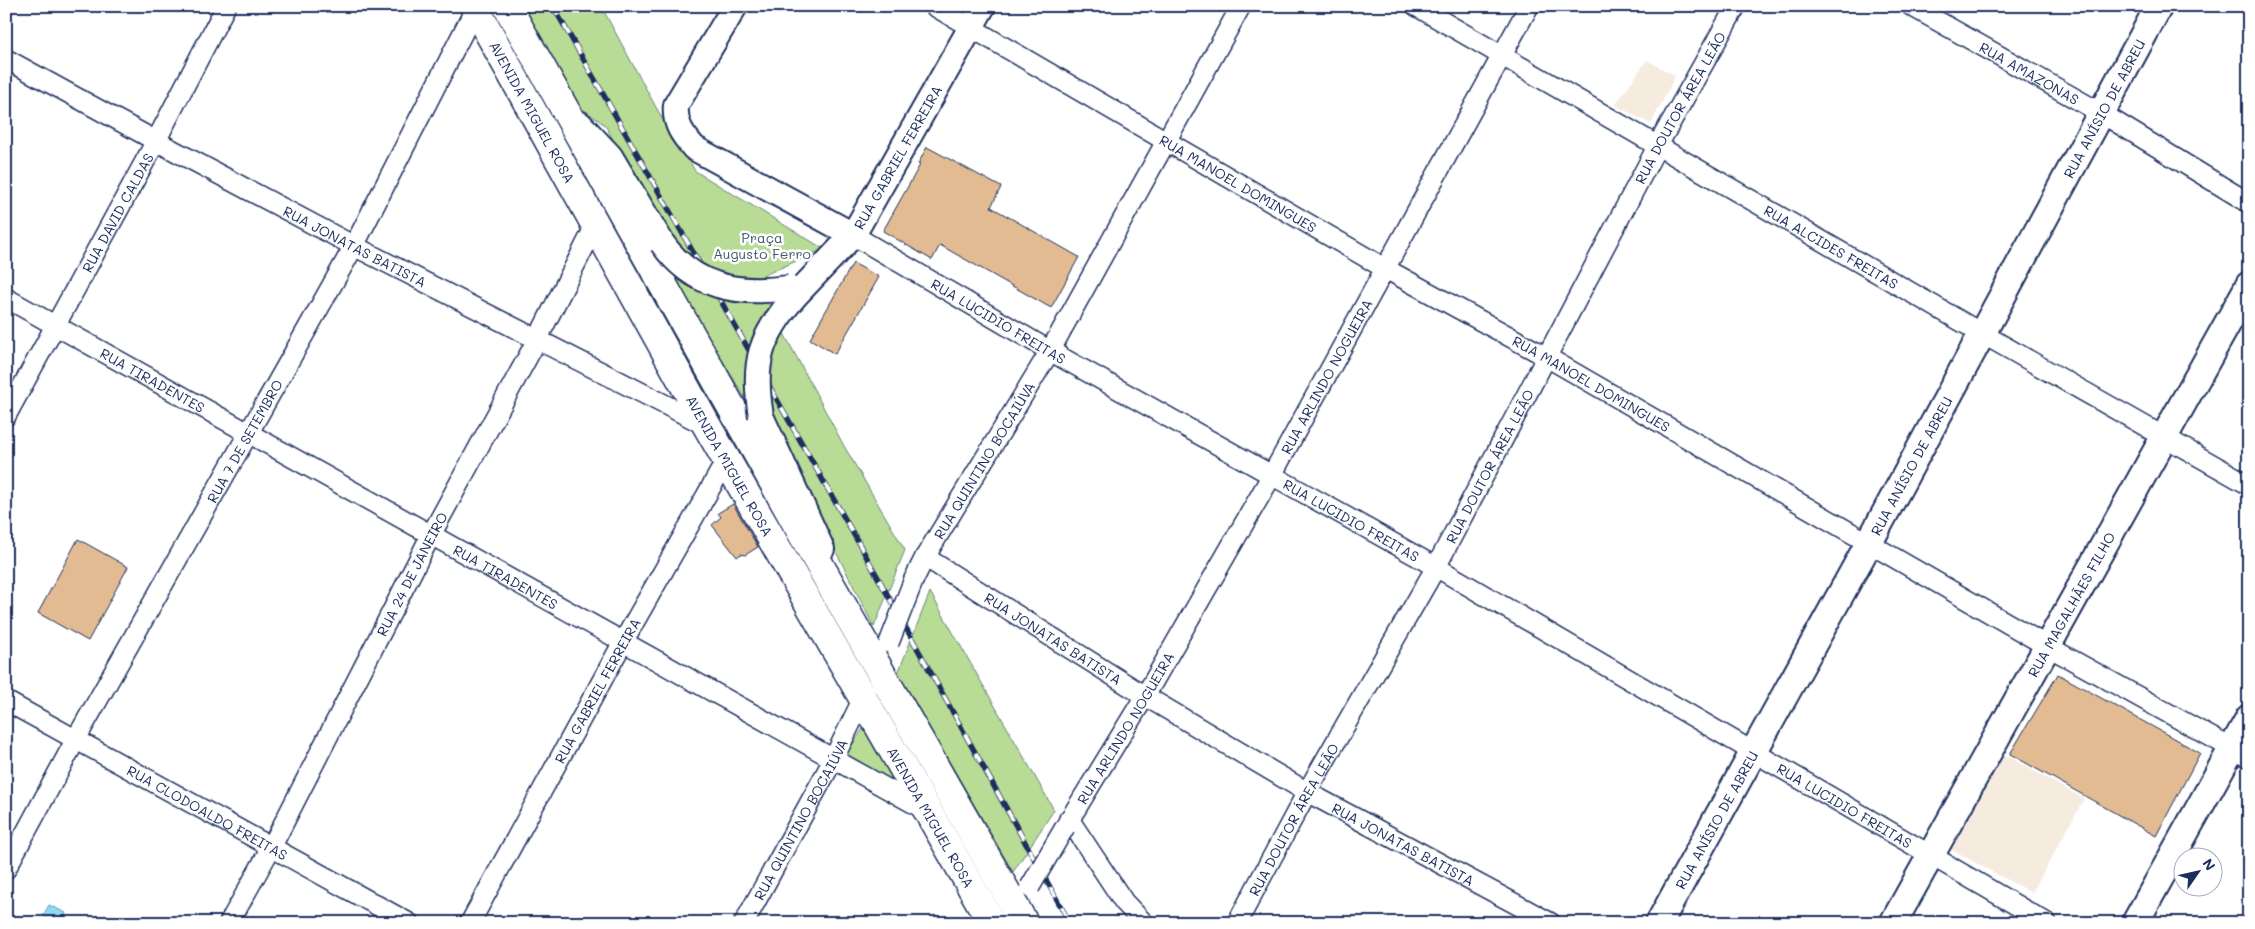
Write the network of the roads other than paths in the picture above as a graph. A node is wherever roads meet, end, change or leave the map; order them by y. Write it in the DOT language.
graph roads {
  1 [pos="226,6"];
  2 [pos="507,6"];
  3 [pos="735,6"];
  4 [pos="934,6"];
  5 [pos="984,6"];
  6 [pos="1241,6"];
  7 [pos="1416,6"];
  8 [pos="1529,6"];
  9 [pos="1736,6"];
  10 [pos="1911,6"];
  11 [pos="2159,6"];
  12 [pos="474,7"];
  13 [pos="971,27"];
  14 [pos="1501,55"];
  15 [pos="6,59"];
  16 [pos="562,105"];
  17 [pos="2101,114"];
  18 [pos="156,142"];
  19 [pos="1166,142"];
  20 [pos="1658,145"];
  21 [pos="2249,203"];
  22 [pos="595,226"];
  23 [pos="852,235"];
  24 [pos="354,246"];
  25 [pos="1386,269"];
  26 [pos="2249,285"];
  27 [pos="798,289"];
  28 [pos="6,298"];
  29 [pos="56,326"];
  30 [pos="1981,334"];
  31 [pos="538,338"];
  32 [pos="1050,351"];
  33 [pos="1545,356"];
  34 [pos="6,416"];
  35 [pos="707,426"];
  36 [pos="249,432"];
  37 [pos="2165,437"];
  38 [pos="727,460"];
  39 [pos="1272,476"];
  40 [pos="2249,485"];
  41 [pos="431,535"];
  42 [pos="1870,543"];
  43 [pos="925,557"];
  44 [pos="1436,567"];
  45 [pos="832,587"];
  46 [pos="623,642"];
  47 [pos="2047,646"];
  48 [pos="883,655"];
  49 [pos="1145,696"];
  50 [pos="864,698"];
  51 [pos="6,701"];
  52 [pos="2249,718"];
  53 [pos="76,739"];
  54 [pos="2240,753"];
  55 [pos="1754,754"];
  56 [pos="833,760"];
  57 [pos="1308,792"];
  58 [pos="928,812"];
  59 [pos="1067,823"];
  60 [pos="272,846"];
  61 [pos="1932,854"];
  62 [pos="6,869"];
  63 [pos="1017,919"];
  64 [pos="229,923"];
  65 [pos="410,923"];
  66 [pos="470,923"];
  67 [pos="744,923"];
  68 [pos="992,923"];
  69 [pos="1144,923"];
  70 [pos="1237,923"];
  71 [pos="1551,923"];
  72 [pos="1659,923"];
  73 [pos="1893,923"];
  74 [pos="2047,923"];
  75 [pos="2135,923"];
  1 -- 18 [label="street, RUA DAVID CALDAS"];
  2 -- 16 [label="main road, AVENIDA MIGUEL ROSA"];
  3 -- 23 [label="street, RUA LUCIDIO FREITAS"];
  4 -- 13 [label="street, RUA MANOEL DOMINGUES"];
  5 -- 13 [label="street, RUA GABRIEL FERREIRA"];
  6 -- 19 [label="street, RUA QUINTINO BOCAIÚVA"];
  7 -- 14 [label="street, RUA ALCIDES FREITAS"];
  8 -- 14 [label="street, RUA ARLINDO NOGUEIRA"];
  9 -- 20 [label="street, RUA DOUTOR ÁREA LEÃO"];
  10 -- 17 [label="street, RUA AMAZONAS"];
  11 -- 17 [label="main road, RUA ANÍSIO DE ABREU"];
  12 -- 22 [label="main road, AVENIDA MIGUEL ROSA"];
  12 -- 24 [label="street, RUA 7 DE SETEMBRO"];
  13 -- 19 [label="street, RUA MANOEL DOMINGUES"];
  13 -- 23 [label="street, RUA GABRIEL FERREIRA"];
  14 -- 20 [label="street, RUA ALCIDES FREITAS"];
  14 -- 25 [label="street, RUA ARLINDO NOGUEIRA"];
  15 -- 18 [label="street, RUA JONATAS BATISTA"];
  16 -- 27 [label="street, bridge"];
  16 -- 45 [label="main road, AVENIDA MIGUEL ROSA"];
  17 -- 21 [label="street, RUA AMAZONAS"];
  17 -- 30 [label="main road, RUA ANÍSIO DE ABREU"];
  18 -- 24 [label="street, RUA JONATAS BATISTA"];
  18 -- 29 [label="street, RUA DAVID CALDAS"];
  19 -- 25 [label="street, RUA MANOEL DOMINGUES"];
  19 -- 32 [label="street, RUA QUINTINO BOCAIÚVA"];
  20 -- 30 [label="street, RUA ALCIDES FREITAS"];
  20 -- 33 [label="street, RUA DOUTOR ÁREA LEÃO"];
  22 -- 31 [label="street, RUA 24 DE JANEIRO"];
  22 -- 35 [label="main road, AVENIDA MIGUEL ROSA"];
  23 -- 27 [label="street, RUA GABRIEL FERREIRA"];
  23 -- 32 [label="street, RUA LUCIDIO FREITAS"];
  24 -- 31 [label="street, RUA JONATAS BATISTA"];
  24 -- 36 [label="street, RUA 7 DE SETEMBRO"];
  25 -- 33 [label="street, RUA MANOEL DOMINGUES"];
  25 -- 39 [label="street, RUA ARLINDO NOGUEIRA"];
  26 -- 37 [label="main road, RUA MAGALHÃES FILHO"];
  27 -- 45 [label="street, RUA GABRIEL FERREIRA, bridge"];
  28 -- 29 [label="street, RUA TIRADENTES"];
  29 -- 34 [label="street, RUA DAVID CALDAS"];
  29 -- 36 [label="street, RUA TIRADENTES"];
  30 -- 37 [label="street, RUA ALCIDES FREITAS"];
  30 -- 42 [label="main road, RUA ANÍSIO DE ABREU"];
  31 -- 35 [label="street, RUA JONATAS BATISTA"];
  31 -- 41 [label="street, RUA 24 DE JANEIRO"];
  32 -- 39 [label="street, RUA LUCIDIO FREITAS"];
  32 -- 43 [label="street, RUA QUINTINO BOCAIÚVA"];
  33 -- 42 [label="street, RUA MANOEL DOMINGUES"];
  33 -- 44 [label="street, RUA DOUTOR ÁREA LEÃO"];
  35 -- 38 [label="main road, AVENIDA MIGUEL ROSA"];
  36 -- 41 [label="street, RUA TIRADENTES"];
  36 -- 53 [label="street, RUA 7 DE SETEMBRO"];
  37 -- 40 [label="street, RUA ALCIDES FREITAS"];
  37 -- 47 [label="main road, RUA MAGALHÃES FILHO"];
  38 -- 46 [label="street, RUA GABRIEL FERREIRA"];
  38 -- 50 [label="main road, AVENIDA MIGUEL ROSA"];
  39 -- 44 [label="street, RUA LUCIDIO FREITAS"];
  39 -- 49 [label="street, RUA ARLINDO NOGUEIRA"];
  41 -- 46 [label="street, RUA TIRADENTES"];
  41 -- 60 [label="street, RUA 24 DE JANEIRO"];
  42 -- 47 [label="street, RUA MANOEL DOMINGUES"];
  42 -- 55 [label="main road, RUA ANÍSIO DE ABREU"];
  43 -- 48 [label="street, RUA QUINTINO BOCAIÚVA, bridge"];
  43 -- 49 [label="street, RUA JONATAS BATISTA"];
  44 -- 55 [label="street, RUA LUCIDIO FREITAS"];
  44 -- 57 [label="street, RUA DOUTOR ÁREA LEÃO"];
  45 -- 48 [label="main road, AVENIDA MIGUEL ROSA"];
  46 -- 56 [label="street, RUA TIRADENTES"];
  46 -- 66 [label="street, RUA GABRIEL FERREIRA"];
  47 -- 54 [label="street, RUA MANOEL DOMINGUES"];
  47 -- 61 [label="main road, RUA MAGALHÃES FILHO"];
  48 -- 50 [label="street, RUA QUINTINO BOCAIÚVA"];
  48 -- 63 [label="main road, AVENIDA MIGUEL ROSA"];
  49 -- 57 [label="street, RUA JONATAS BATISTA"];
  49 -- 59 [label="street, RUA ARLINDO NOGUEIRA"];
  50 -- 56 [label="street, RUA QUINTINO BOCAIÚVA"];
  50 -- 58 [label="main road, AVENIDA MIGUEL ROSA"];
  51 -- 53 [label="street, RUA CLODOALDO FREITAS"];
  52 -- 54 [label="main road"];
  53 -- 60 [label="street, RUA CLODOALDO FREITAS"];
  53 -- 62 [label="street, RUA 7 DE SETEMBRO"];
  54 -- 75 [label="main road"];
  55 -- 61 [label="street, RUA LUCIDIO FREITAS"];
  55 -- 72 [label="main road, RUA ANÍSIO DE ABREU"];
  56 -- 58 [label="street, RUA TIRADENTES"];
  56 -- 67 [label="street, RUA QUINTINO BOCAIÚVA"];
  57 -- 70 [label="street, RUA DOUTOR ÁREA LEÃO"];
  57 -- 71 [label="street, RUA JONATAS BATISTA"];
  58 -- 68 [label="main road, AVENIDA MIGUEL ROSA"];
  59 -- 63 [label="street, RUA ARLINDO NOGUEIRA, bridge"];
  59 -- 69 [label="street"];
  60 -- 64 [label="street, RUA 24 DE JANEIRO"];
  60 -- 65 [label="street, RUA CLODOALDO FREITAS"];
  61 -- 73 [label="main road, RUA MAGALHÃES FILHO"];
  61 -- 74 [label="street, RUA LUCIDIO FREITAS"];
}
